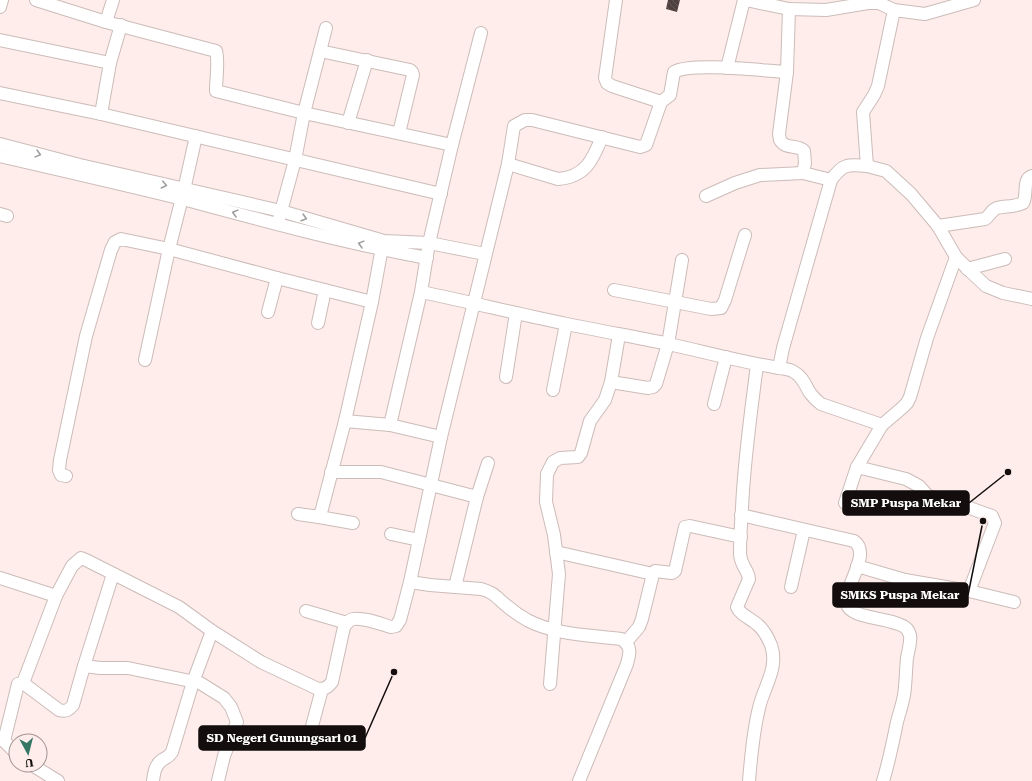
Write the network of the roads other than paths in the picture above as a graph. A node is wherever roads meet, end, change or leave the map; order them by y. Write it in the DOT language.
graph roads {
  1 [pos="2,0"];
  2 [pos="36,0"];
  3 [pos="113,0"];
  4 [pos="616,0"];
  5 [pos="745,0"];
  6 [pos="974,0"];
  7 [pos="0,7"];
  8 [pos="789,9"];
  9 [pos="894,10"];
  10 [pos="106,22"];
  11 [pos="121,25"];
  12 [pos="326,28"];
  13 [pos="481,33"];
  14 [pos="0,40"];
  15 [pos="320,51"];
  16 [pos="367,60"];
  17 [pos="110,63"];
  18 [pos="726,68"];
  19 [pos="787,72"];
  20 [pos="0,93"];
  21 [pos="661,102"];
  22 [pos="304,113"];
  23 [pos="101,114"];
  24 [pos="348,123"];
  25 [pos="399,133"];
  26 [pos="196,136"];
  27 [pos="602,137"];
  28 [pos="0,144"];
  29 [pos="452,145"];
  30 [pos="0,156"];
  31 [pos="295,160"];
  32 [pos="56,164"];
  33 [pos="508,164"];
  34 [pos="867,166"];
  35 [pos="803,174"];
  36 [pos="1032,176"];
  37 [pos="831,180"];
  38 [pos="441,194"];
  39 [pos="183,195"];
  40 [pos="706,196"];
  41 [pos="281,211"];
  42 [pos="277,224"];
  43 [pos="938,226"];
  44 [pos="745,235"];
  45 [pos="429,243"];
  46 [pos="382,245"];
  47 [pos="169,249"];
  48 [pos="485,254"];
  49 [pos="956,257"];
  50 [pos="427,258"];
  51 [pos="1005,259"];
  52 [pos="682,260"];
  53 [pos="967,269"];
  54 [pos="277,278"];
  55 [pos="325,290"];
  56 [pos="614,290"];
  57 [pos="421,292"];
  58 [pos="1032,299"];
  59 [pos="675,301"];
  60 [pos="372,302"];
  61 [pos="475,302"];
  62 [pos="268,312"];
  63 [pos="516,313"];
  64 [pos="318,323"];
  65 [pos="566,324"];
  66 [pos="619,335"];
  67 [pos="668,344"];
  68 [pos="726,357"];
  69 [pos="146,360"];
  70 [pos="757,364"];
  71 [pos="778,368"];
  72 [pos="506,377"];
  73 [pos="611,382"];
  74 [pos="553,390"];
  75 [pos="714,404"];
  76 [pos="345,421"];
  77 [pos="390,425"];
  78 [pos="882,425"];
  79 [pos="442,437"];
  80 [pos="488,463"];
  81 [pos="857,467"];
  82 [pos="331,472"];
  83 [pos="66,476"];
  84 [pos="431,485"];
  85 [pos="477,497"];
  86 [pos="845,503"];
  87 [pos="298,514"];
  88 [pos="741,515"];
  89 [pos="319,517"];
  90 [pos="353,523"];
  91 [pos="804,530"];
  92 [pos="391,534"];
  93 [pos="740,537"];
  94 [pos="419,540"];
  95 [pos="556,552"];
  96 [pos="858,566"];
  97 [pos="113,574"];
  98 [pos="652,574"];
  99 [pos="0,578"];
  100 [pos="410,582"];
  101 [pos="455,587"];
  102 [pos="791,587"];
  103 [pos="969,591"];
  104 [pos="56,596"];
  105 [pos="1014,602"];
  106 [pos="306,611"];
  107 [pos="347,623"];
  108 [pos="555,630"];
  109 [pos="212,631"];
  110 [pos="626,642"];
  111 [pos="84,666"];
  112 [pos="22,682"];
  113 [pos="193,682"];
  114 [pos="550,684"];
  115 [pos="322,689"];
  116 [pos="2,739"];
  117 [pos="308,741"];
  118 [pos="45,773"];
  119 [pos="887,780"];
  120 [pos="58,781"];
  121 [pos="153,781"];
  122 [pos="218,781"];
  123 [pos="579,781"];
  124 [pos="749,781"];
  1 -- 7 [label="street"];
  2 -- 10 [label="street"];
  3 -- 10 [label="street"];
  4 -- 21 [label="street"];
  5 -- 8 [label="street"];
  5 -- 18 [label="street"];
  6 -- 9 [label="street"];
  8 -- 9 [label="street"];
  8 -- 19 [label="street"];
  9 -- 34 [label="street"];
  10 -- 11 [label="street"];
  11 -- 17 [label="street"];
  11 -- 22 [label="street"];
  12 -- 15 [label="street"];
  13 -- 29 [label="street"];
  14 -- 17 [label="street"];
  15 -- 16 [label="street"];
  15 -- 22 [label="street"];
  16 -- 24 [label="street"];
  16 -- 25 [label="street"];
  17 -- 23 [label="street"];
  18 -- 19 [label="street"];
  18 -- 21 [label="street"];
  19 -- 35 [label="street"];
  20 -- 23 [label="street"];
  21 -- 27 [label="street"];
  22 -- 24 [label="street"];
  22 -- 31 [label="street"];
  23 -- 26 [label="street"];
  24 -- 25 [label="street"];
  25 -- 29 [label="street"];
  26 -- 31 [label="street"];
  26 -- 39 [label="street"];
  27 -- 33 [label="street"];
  27 -- 33 [label="street"];
  28 -- 32 [label="street, one-way"];
  29 -- 38 [label="street"];
  30 -- 32 [label="street"];
  31 -- 38 [label="street"];
  31 -- 41 [label="street"];
  32 -- 39 [label="street"];
  33 -- 48 [label="street"];
  34 -- 37 [label="street"];
  34 -- 43 [label="street"];
  35 -- 37 [label="street"];
  35 -- 40 [label="street"];
  36 -- 43 [label="street"];
  37 -- 71 [label="street"];
  38 -- 45 [label="street"];
  39 -- 41 [label="street"];
  42 -- 39 [label="street, one-way"];
  39 -- 47 [label="street"];
  41 -- 42 [label="street"];
  41 -- 46 [label="street, one-way"];
  46 -- 42 [label="street, one-way"];
  43 -- 49 [label="street"];
  44 -- 59 [label="street"];
  45 -- 46 [label="street"];
  45 -- 48 [label="street"];
  45 -- 50 [label="street"];
  46 -- 50 [label="street"];
  46 -- 60 [label="street"];
  47 -- 54 [label="street"];
  47 -- 69 [label="street"];
  47 -- 83 [label="street"];
  48 -- 61 [label="street"];
  49 -- 53 [label="street"];
  49 -- 78 [label="street"];
  50 -- 57 [label="street"];
  51 -- 53 [label="street"];
  52 -- 59 [label="street"];
  53 -- 58 [label="street"];
  54 -- 55 [label="street"];
  54 -- 62 [label="street"];
  55 -- 60 [label="street"];
  55 -- 64 [label="street"];
  56 -- 59 [label="street"];
  57 -- 61 [label="street"];
  57 -- 77 [label="street"];
  59 -- 67 [label="street"];
  60 -- 76 [label="street"];
  61 -- 63 [label="street"];
  61 -- 79 [label="street"];
  63 -- 65 [label="street"];
  63 -- 72 [label="street"];
  65 -- 66 [label="street"];
  65 -- 74 [label="street"];
  66 -- 67 [label="street"];
  66 -- 73 [label="street"];
  67 -- 68 [label="street"];
  67 -- 73 [label="street"];
  68 -- 70 [label="street"];
  68 -- 75 [label="street"];
  70 -- 71 [label="street"];
  70 -- 88 [label="street"];
  71 -- 78 [label="street"];
  73 -- 95 [label="street"];
  76 -- 77 [label="street"];
  76 -- 82 [label="street"];
  77 -- 79 [label="street"];
  78 -- 81 [label="street"];
  79 -- 84 [label="street"];
  80 -- 85 [label="street"];
  81 -- 86 [label="street"];
  81 -- 103 [label="street"];
  82 -- 84 [label="street"];
  82 -- 89 [label="street"];
  84 -- 85 [label="street"];
  84 -- 94 [label="street"];
  85 -- 101 [label="street"];
  87 -- 89 [label="street"];
  88 -- 91 [label="street"];
  88 -- 93 [label="street"];
  89 -- 90 [label="street"];
  91 -- 96 [label="street"];
  91 -- 102 [label="street"];
  92 -- 94 [label="street"];
  93 -- 98 [label="street"];
  93 -- 124 [label="street"];
  94 -- 100 [label="street"];
  95 -- 98 [label="street"];
  95 -- 108 [label="street"];
  96 -- 103 [label="street"];
  96 -- 119 [label="street"];
  97 -- 104 [label="street"];
  97 -- 109 [label="street"];
  97 -- 111 [label="street"];
  98 -- 110 [label="street"];
  99 -- 104 [label="street"];
  100 -- 101 [label="street"];
  100 -- 107 [label="street"];
  101 -- 108 [label="street"];
  103 -- 105 [label="street"];
  104 -- 112 [label="street"];
  106 -- 107 [label="street"];
  107 -- 115 [label="street"];
  108 -- 110 [label="street"];
  108 -- 114 [label="street"];
  109 -- 113 [label="street"];
  109 -- 115 [label="street"];
  110 -- 123 [label="street"];
  111 -- 112 [label="street"];
  111 -- 113 [label="street"];
  112 -- 116 [label="street"];
  113 -- 121 [label="street"];
  113 -- 122 [label="street"];
  115 -- 117 [label="street"];
  118 -- 120 [label="street"];
}
